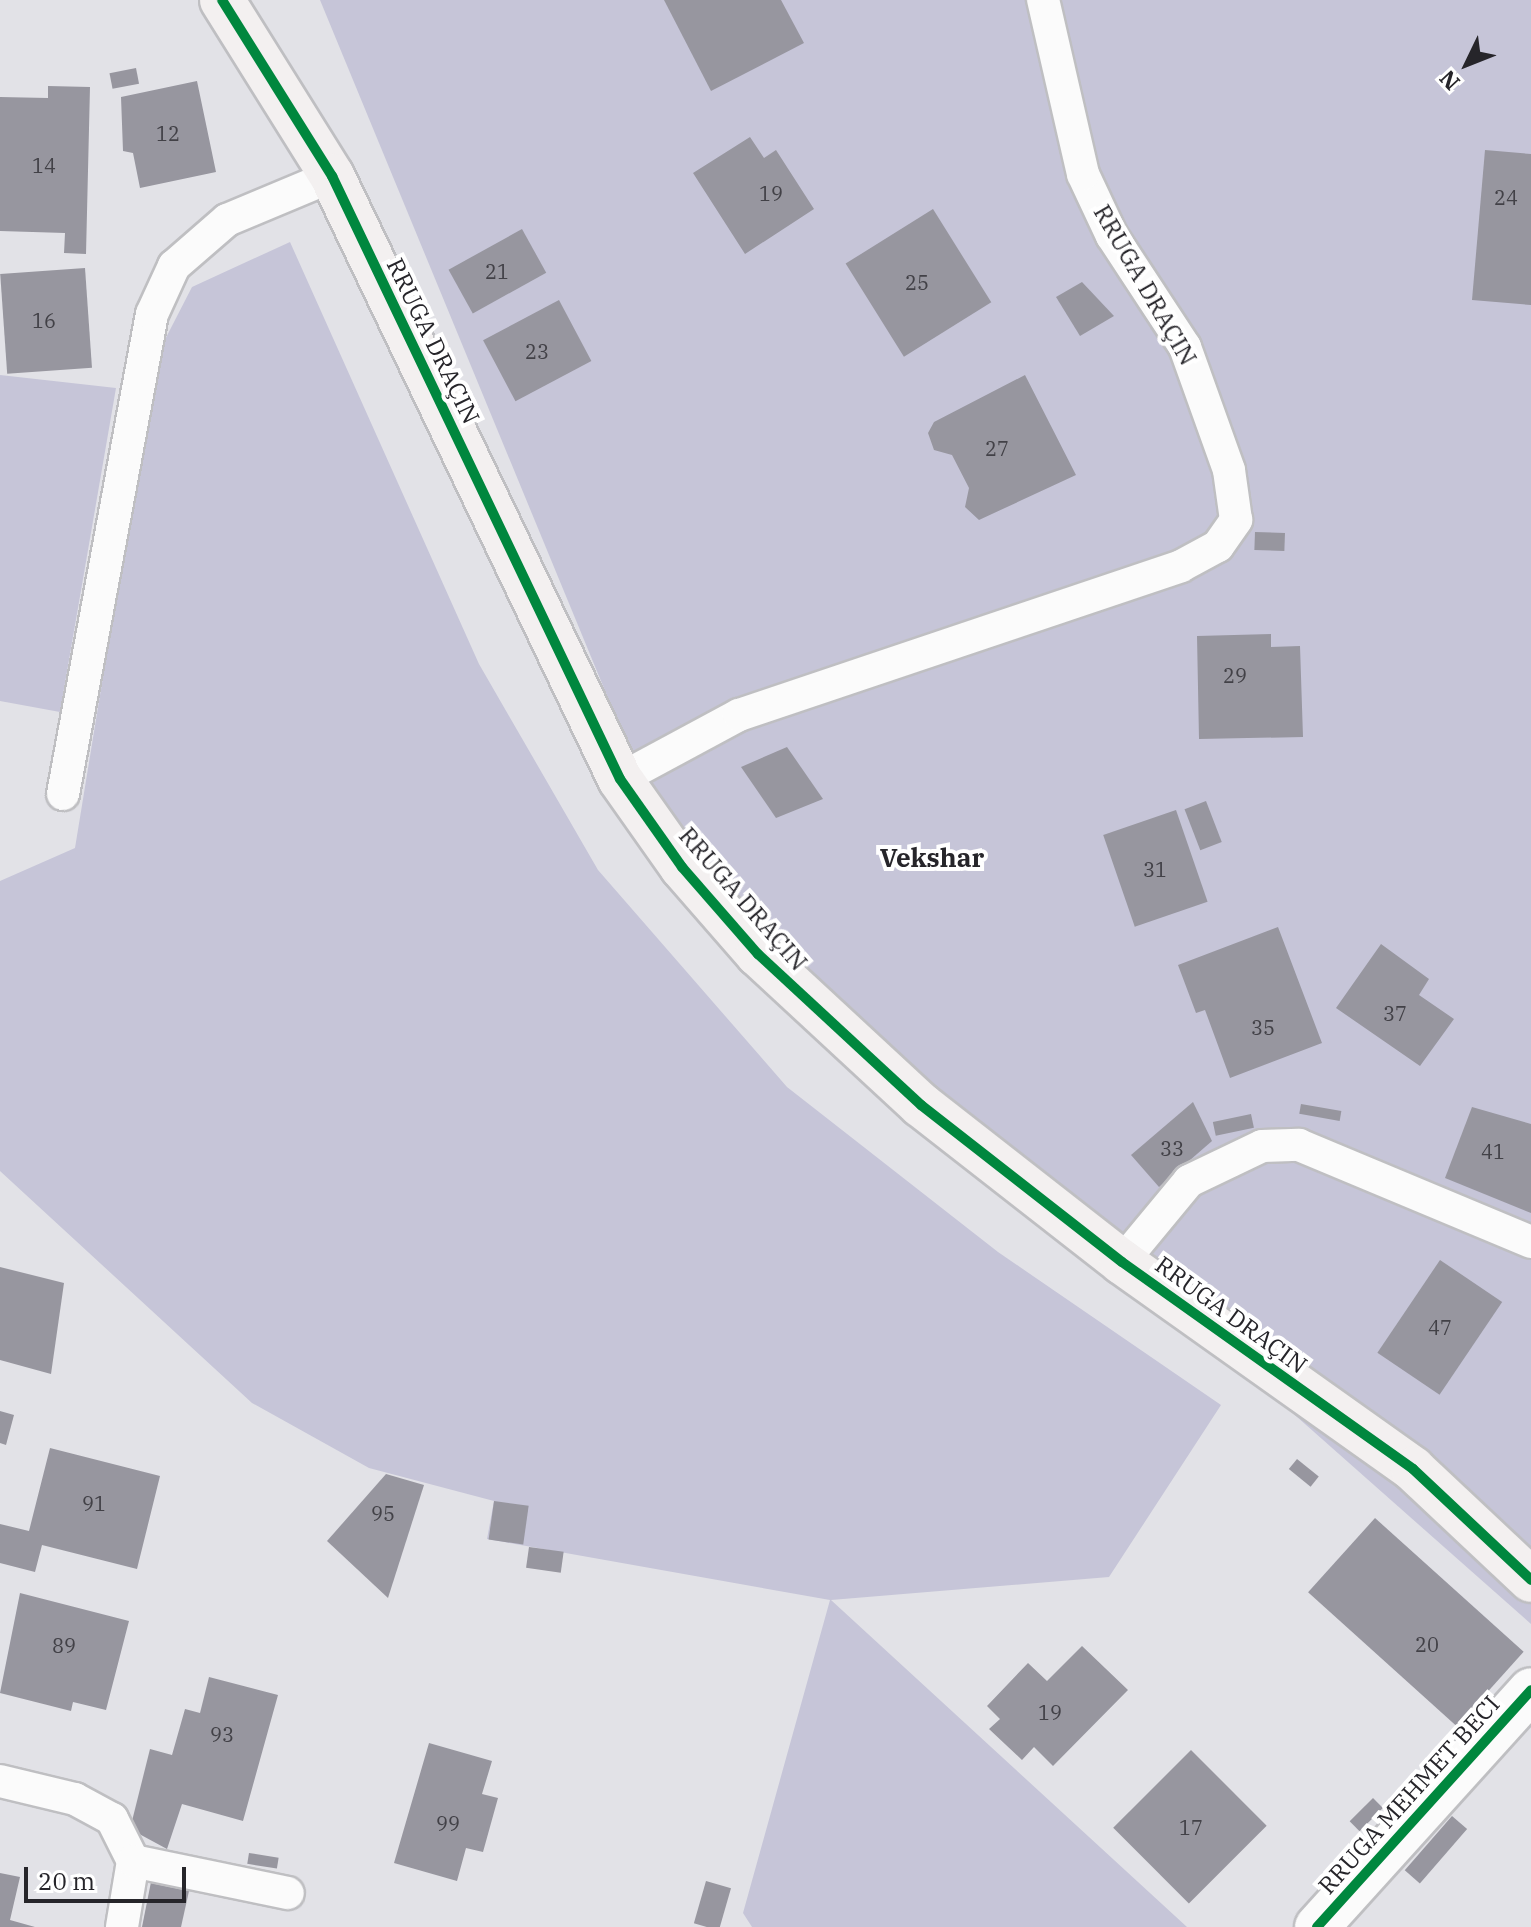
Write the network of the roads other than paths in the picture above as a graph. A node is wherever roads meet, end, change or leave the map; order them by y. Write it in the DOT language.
graph roads {
  1 [pos="222,0"];
  2 [pos="1043,0"];
  3 [pos="332,176"];
  4 [pos="620,779"];
  5 [pos="63,794"];
  6 [pos="1531,1242"];
  7 [pos="1122,1262"];
  8 [pos="1531,1580"];
  9 [pos="1531,1690"];
  10 [pos="0,1781"];
  11 [pos="133,1861"];
  12 [pos="288,1893"];
  13 [pos="122,1927"];
  14 [pos="1317,1927"];
  1 -- 3 [label="main road, RRUGA DRAÇIN"];
  2 -- 4 [label="lane, RRUGA DRAÇIN"];
  3 -- 4 [label="main road, RRUGA DRAÇIN"];
  3 -- 5 [label="lane"];
  4 -- 7 [label="main road, RRUGA DRAÇIN"];
  6 -- 7 [label="lane, RRUGA DRAÇIN"];
  7 -- 8 [label="main road, RRUGA DRAÇIN"];
  9 -- 14 [label="street, RRUGA MEHMET BECI"];
  10 -- 11 [label="lane"];
  11 -- 12 [label="lane"];
  11 -- 13 [label="lane"];
}
